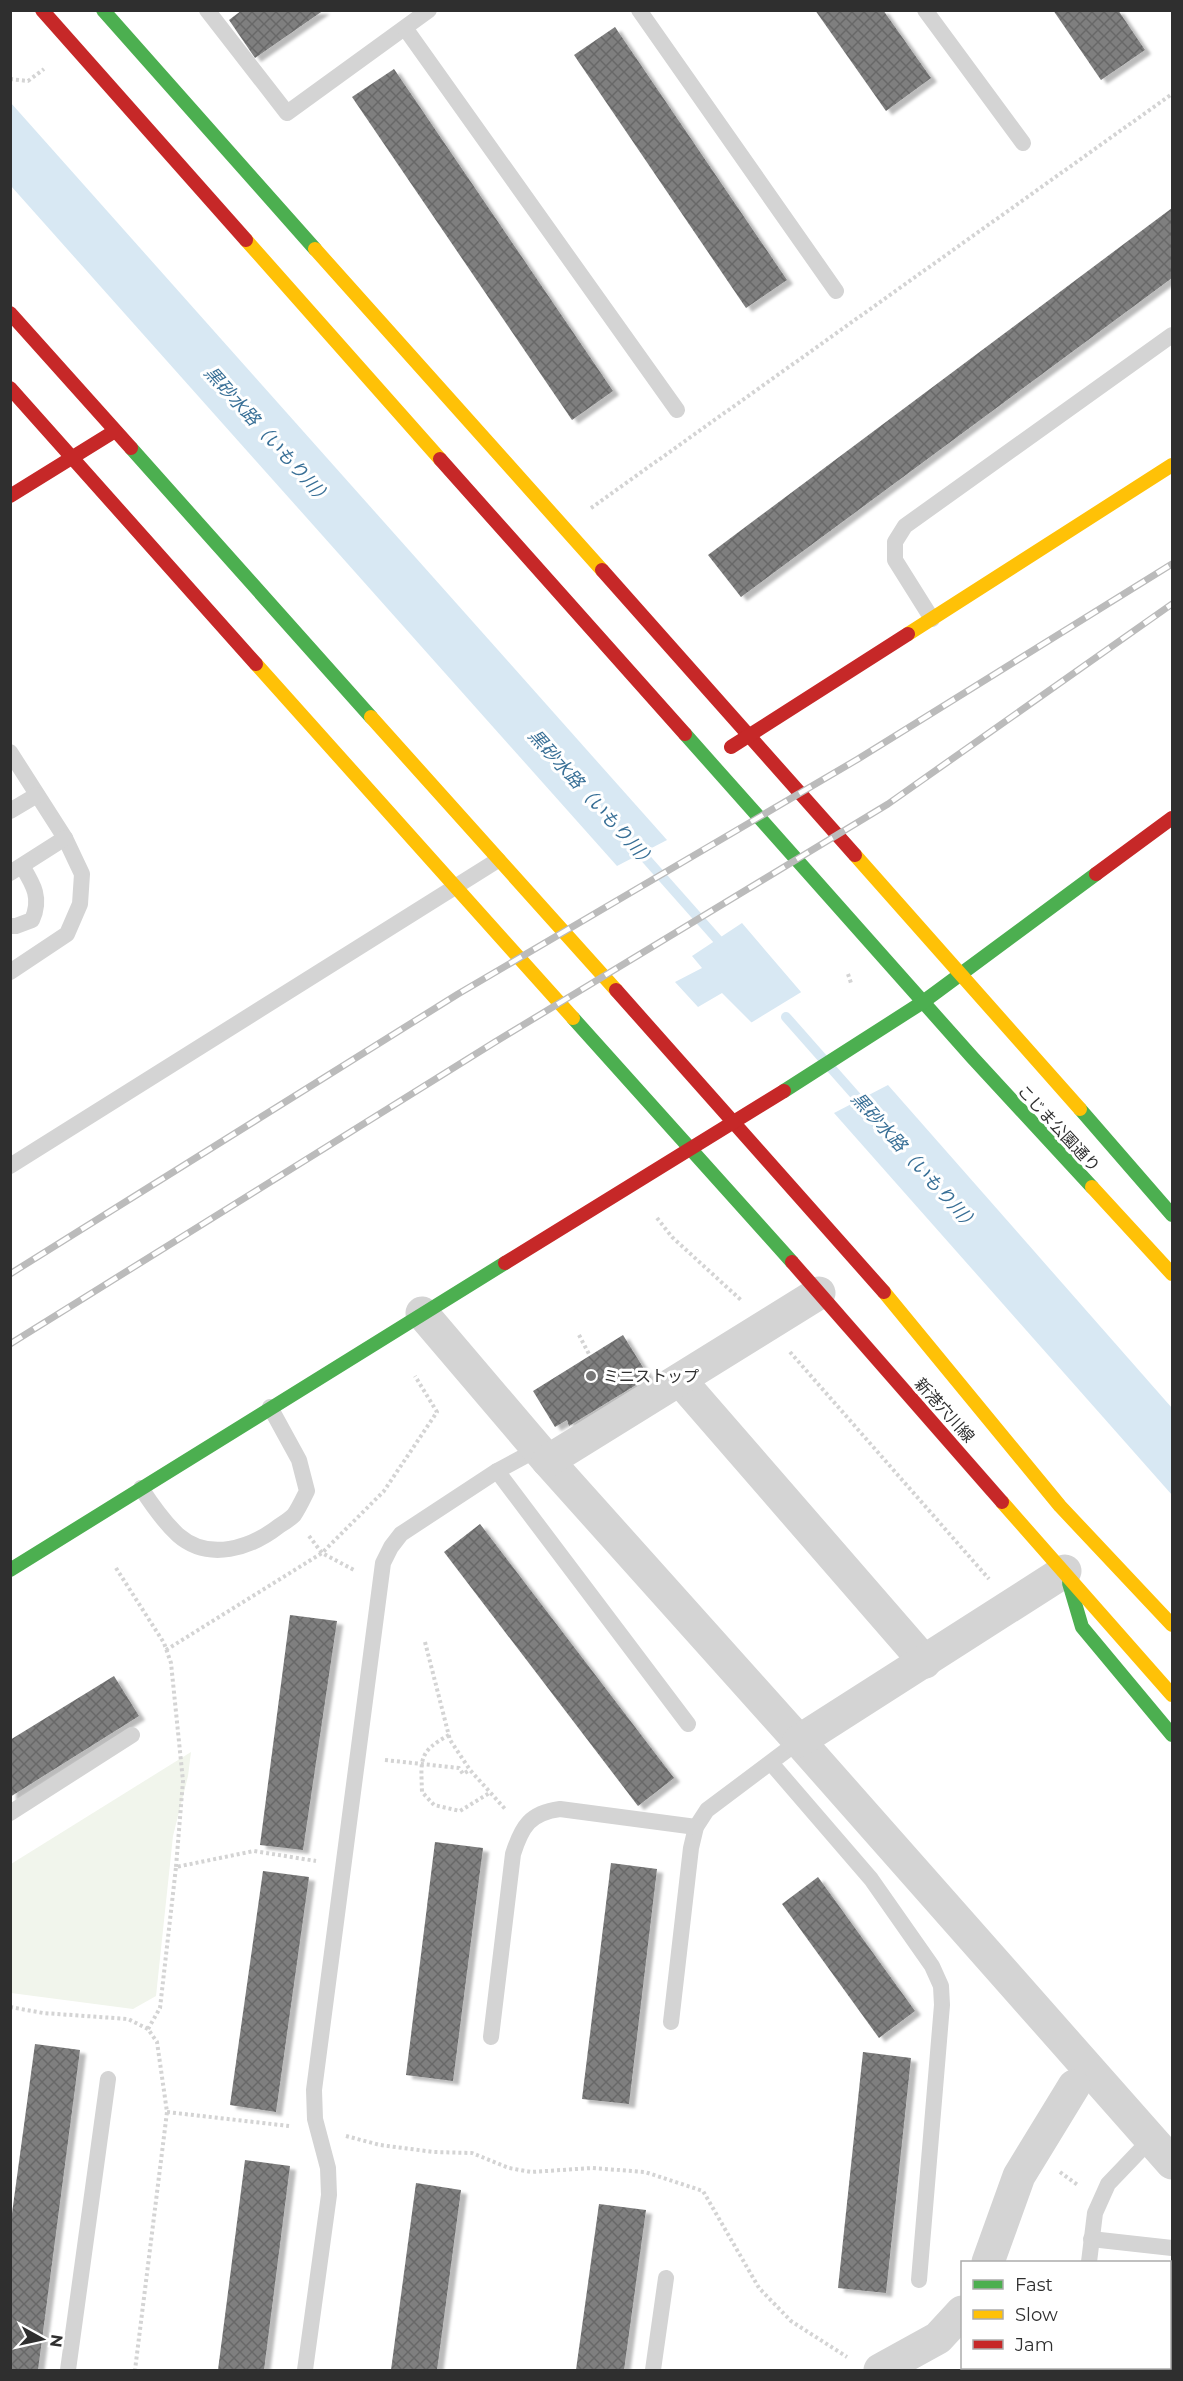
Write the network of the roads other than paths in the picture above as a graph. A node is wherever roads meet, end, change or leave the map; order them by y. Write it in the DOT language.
graph roads {
  1 [pos="42,10"];
  2 [pos="127,10"];
  3 [pos="207,10"];
  4 [pos="429,10"];
  5 [pos="639,10"];
  6 [pos="925,10"];
  7 [pos="106,20"];
  8 [pos="405,28"];
  9 [pos="1023,143"];
  10 [pos="836,291"];
  11 [pos="10,313"];
  12 [pos="1173,335"];
  13 [pos="10,388"];
  14 [pos="677,410"];
  15 [pos="115,431"];
  16 [pos="73,458"];
  17 [pos="1173,465"];
  18 [pos="10,496"];
  19 [pos="932,619"];
  20 [pos="748,736"];
  21 [pos="10,752"];
  22 [pos="709,761"];
  23 [pos="37,795"];
  24 [pos="10,811"];
  25 [pos="1173,818"];
  26 [pos="64,838"];
  27 [pos="498,860"];
  28 [pos="16,869"];
  29 [pos="455,886"];
  30 [pos="10,926"];
  31 [pos="10,972"];
  32 [pos="961,974"];
  33 [pos="923,1002"];
  34 [pos="734,1123"];
  35 [pos="690,1149"];
  36 [pos="10,1166"];
  37 [pos="1173,1215"];
  38 [pos="1173,1275"];
  39 [pos="819,1293"];
  40 [pos="422,1313"];
  41 [pos="680,1380"];
  42 [pos="270,1407"];
  43 [pos="543,1455"];
  44 [pos="497,1471"];
  45 [pos="141,1488"];
  46 [pos="1060,1506"];
  47 [pos="1086,1516"];
  48 [pos="10,1570"];
  49 [pos="1065,1571"];
  50 [pos="1173,1625"];
  51 [pos="926,1662"];
  52 [pos="1173,1695"];
  53 [pos="688,1724"];
  54 [pos="132,1735"];
  55 [pos="1173,1735"];
  56 [pos="800,1741"];
  57 [pos="771,1763"];
  58 [pos="10,1812"];
  59 [pos="696,1827"];
  60 [pos="671,2022"];
  61 [pos="491,2037"];
  62 [pos="108,2079"];
  63 [pos="1074,2086"];
  64 [pos="1151,2139"];
  65 [pos="1173,2163"];
  66 [pos="1091,2239"];
  67 [pos="1173,2248"];
  68 [pos="988,2261"];
  69 [pos="1089,2261"];
  70 [pos="666,2278"];
  71 [pos="919,2280"];
  72 [pos="961,2314"];
  73 [pos="68,2370"];
  74 [pos="305,2370"];
  75 [pos="653,2370"];
  76 [pos="881,2370"];
  1 -- 22 [label="street, こじま公園通り"];
  2 -- 7 [label="street"];
  3 -- 8 [label="lane"];
  4 -- 8 [label="lane"];
  5 -- 10 [label="lane"];
  6 -- 9 [label="lane"];
  7 -- 20 [label="street, こじま公園通り"];
  8 -- 14 [label="lane"];
  11 -- 15 [label="street, 新港穴川線"];
  12 -- 19 [label="lane"];
  13 -- 16 [label="street, 新港穴川線"];
  15 -- 16 [label="street"];
  15 -- 27 [label="street, 新港穴川線"];
  16 -- 18 [label="street"];
  16 -- 29 [label="street, 新港穴川線"];
  17 -- 19 [label="street"];
  19 -- 20 [label="street"];
  20 -- 22 [label="street"];
  20 -- 32 [label="street, こじま公園通り"];
  21 -- 23 [label="lane"];
  22 -- 33 [label="street, こじま公園通り"];
  23 -- 24 [label="lane"];
  23 -- 26 [label="lane"];
  25 -- 32 [label="street"];
  26 -- 28 [label="lane"];
  26 -- 31 [label="lane"];
  27 -- 29 [label="lane"];
  27 -- 34 [label="street, 新港穴川線"];
  28 -- 30 [label="lane"];
  29 -- 35 [label="street, 新港穴川線"];
  29 -- 36 [label="lane"];
  32 -- 33 [label="street"];
  32 -- 37 [label="street, こじま公園通り"];
  33 -- 34 [label="street"];
  33 -- 38 [label="street, こじま公園通り"];
  34 -- 35 [label="street"];
  34 -- 46 [label="street, 新港穴川線"];
  35 -- 39 [label="street, 新港穴川線"];
  35 -- 40 [label="street"];
  39 -- 41 [label="street"];
  39 -- 49 [label="street, 新港穴川線"];
  40 -- 42 [label="street"];
  40 -- 43 [label="street"];
  41 -- 43 [label="street"];
  41 -- 51 [label="street"];
  42 -- 45 [label="street"];
  42 -- 45 [label="lane"];
  43 -- 44 [label="lane"];
  43 -- 56 [label="street"];
  44 -- 53 [label="lane"];
  44 -- 74 [label="lane"];
  45 -- 48 [label="street"];
  46 -- 47 [label="street"];
  46 -- 50 [label="street, 新港穴川線"];
  49 -- 51 [label="street"];
  49 -- 52 [label="street, 新港穴川線"];
  49 -- 55 [label="street"];
  51 -- 56 [label="street"];
  54 -- 58 [label="lane"];
  56 -- 57 [label="lane"];
  56 -- 64 [label="street"];
  57 -- 59 [label="lane"];
  57 -- 71 [label="lane"];
  59 -- 60 [label="lane"];
  59 -- 61 [label="lane"];
  62 -- 73 [label="lane"];
  63 -- 68 [label="street"];
  64 -- 65 [label="street"];
  64 -- 66 [label="lane"];
  66 -- 67 [label="lane"];
  66 -- 69 [label="lane"];
  70 -- 75 [label="lane"];
  72 -- 76 [label="street"];
}
